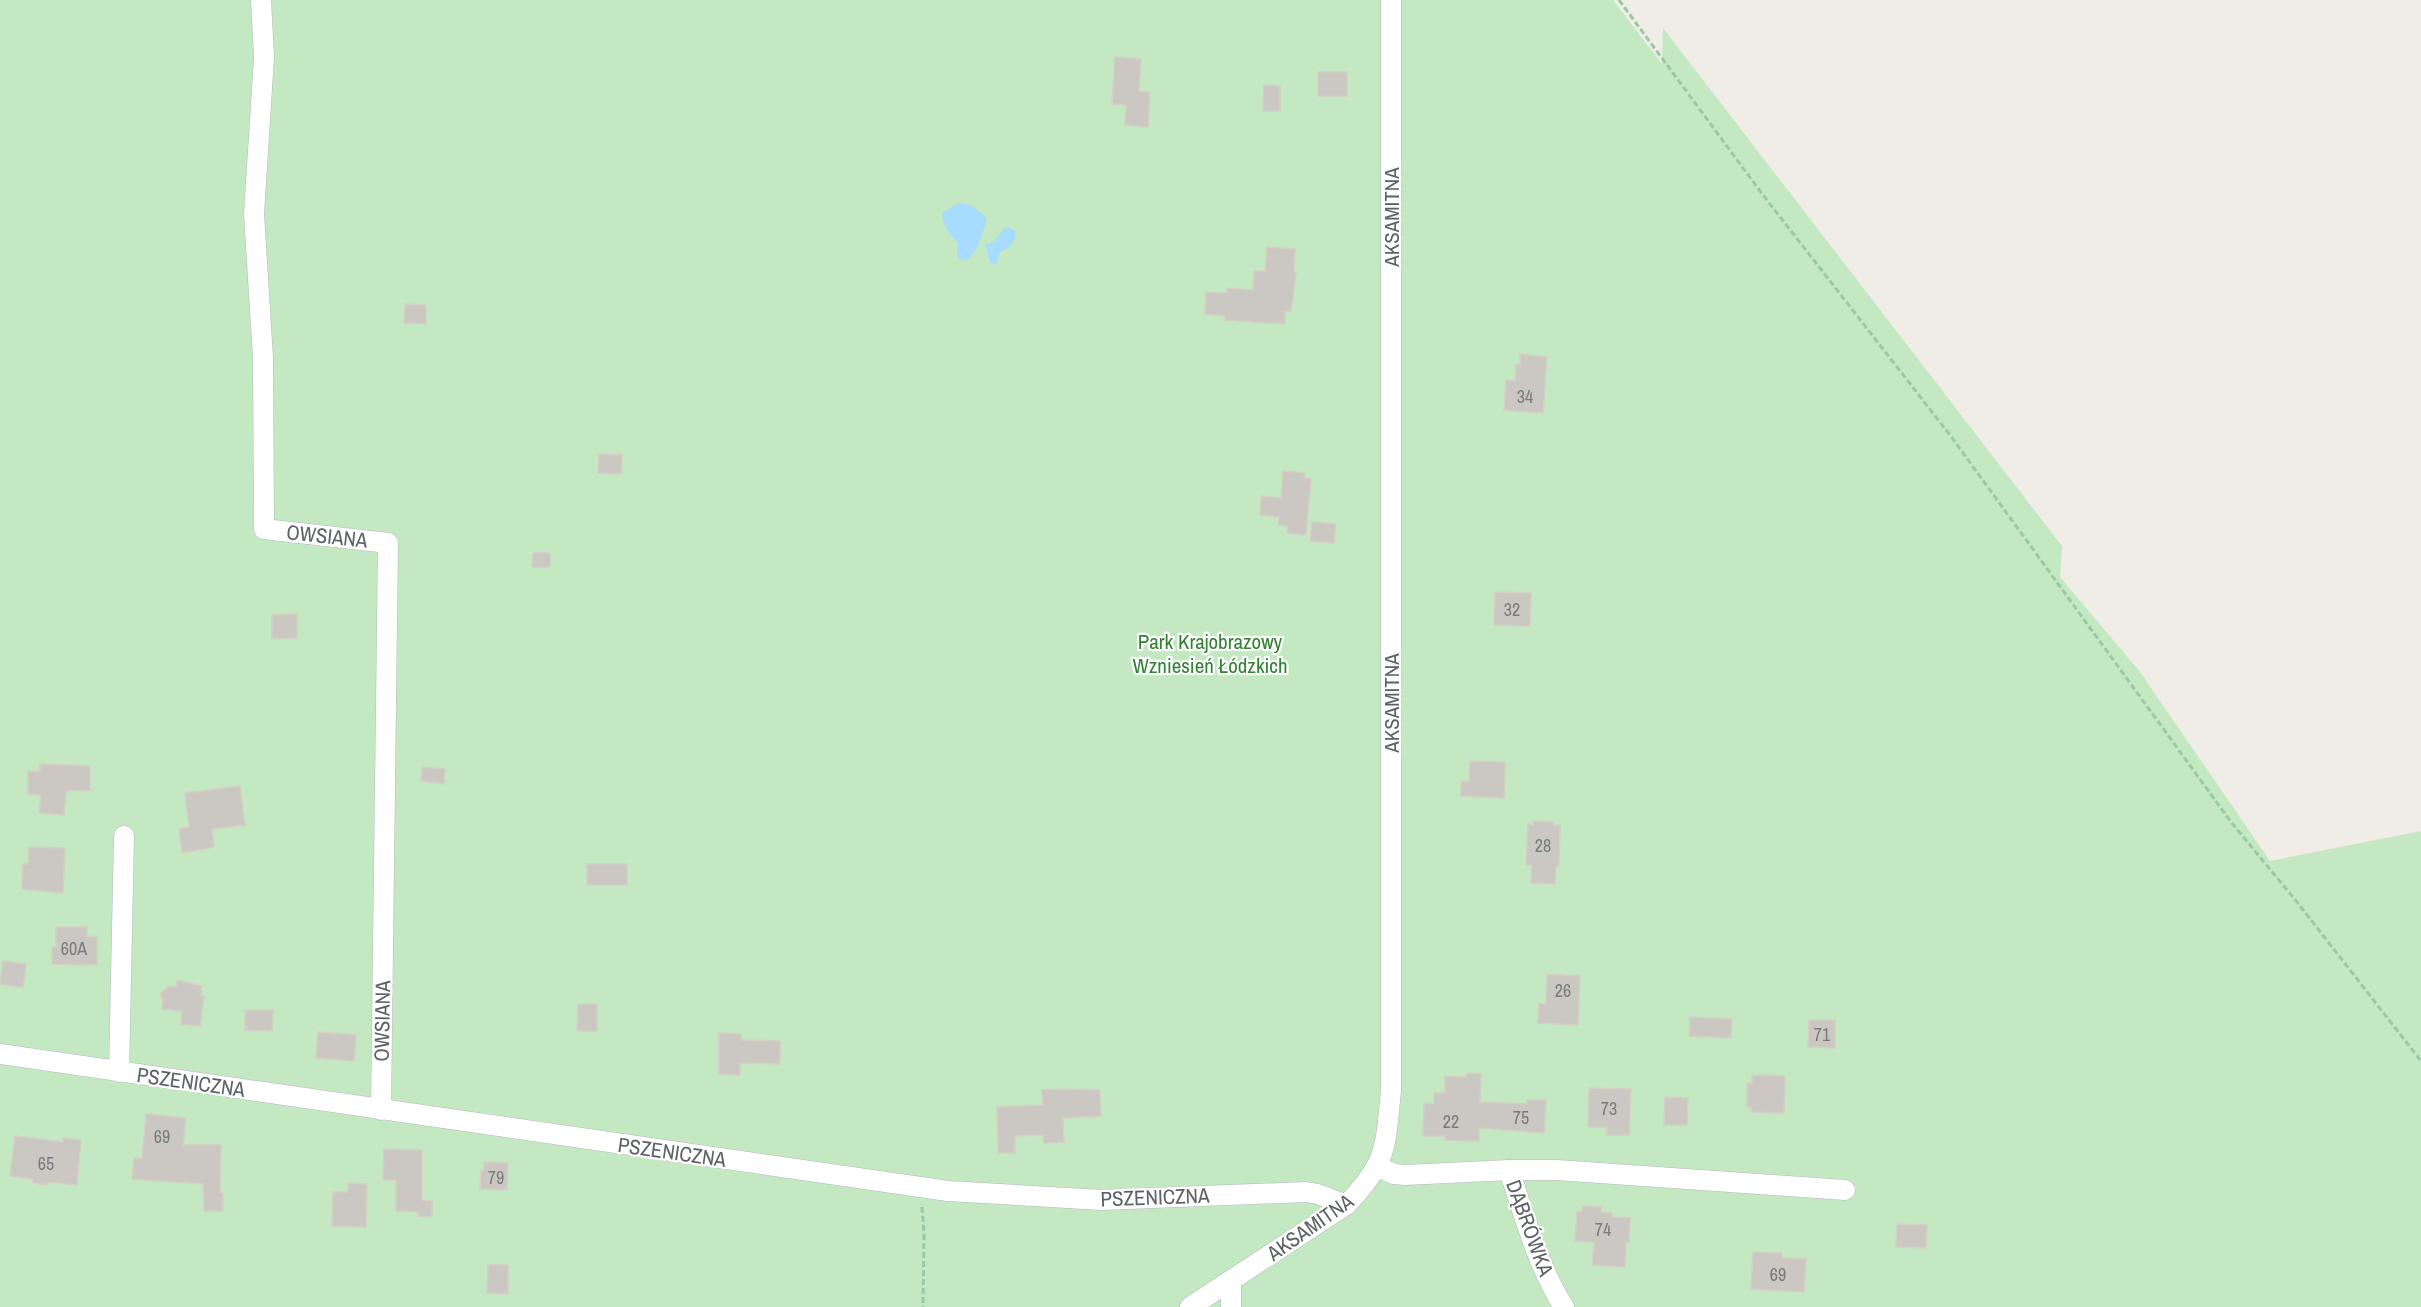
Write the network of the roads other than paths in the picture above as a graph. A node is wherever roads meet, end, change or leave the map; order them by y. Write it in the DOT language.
graph roads {
  1 [pos="261,0"];
  2 [pos="1391,0"];
  3 [pos="124,836"];
  4 [pos="0,1054"];
  5 [pos="119,1072"];
  6 [pos="381,1110"];
  7 [pos="1378,1167"];
  8 [pos="1509,1170"];
  9 [pos="1845,1190"];
  10 [pos="1346,1205"];
  11 [pos="1231,1282"];
  12 [pos="1190,1307"];
  13 [pos="1231,1307"];
  14 [pos="1564,1307"];
  1 -- 6 [label="street, OWSIANA"];
  2 -- 7 [label="street, AKSAMITNA"];
  3 -- 5 [label="street"];
  4 -- 5 [label="street, PSZENICZNA"];
  5 -- 6 [label="street, PSZENICZNA"];
  6 -- 10 [label="street, PSZENICZNA"];
  7 -- 8 [label="street, DĄBRÓWKA"];
  7 -- 10 [label="street, AKSAMITNA"];
  8 -- 9 [label="street"];
  8 -- 14 [label="street, DĄBRÓWKA"];
  10 -- 11 [label="street, AKSAMITNA"];
  11 -- 12 [label="street, AKSAMITNA"];
  11 -- 13 [label="street"];
}
